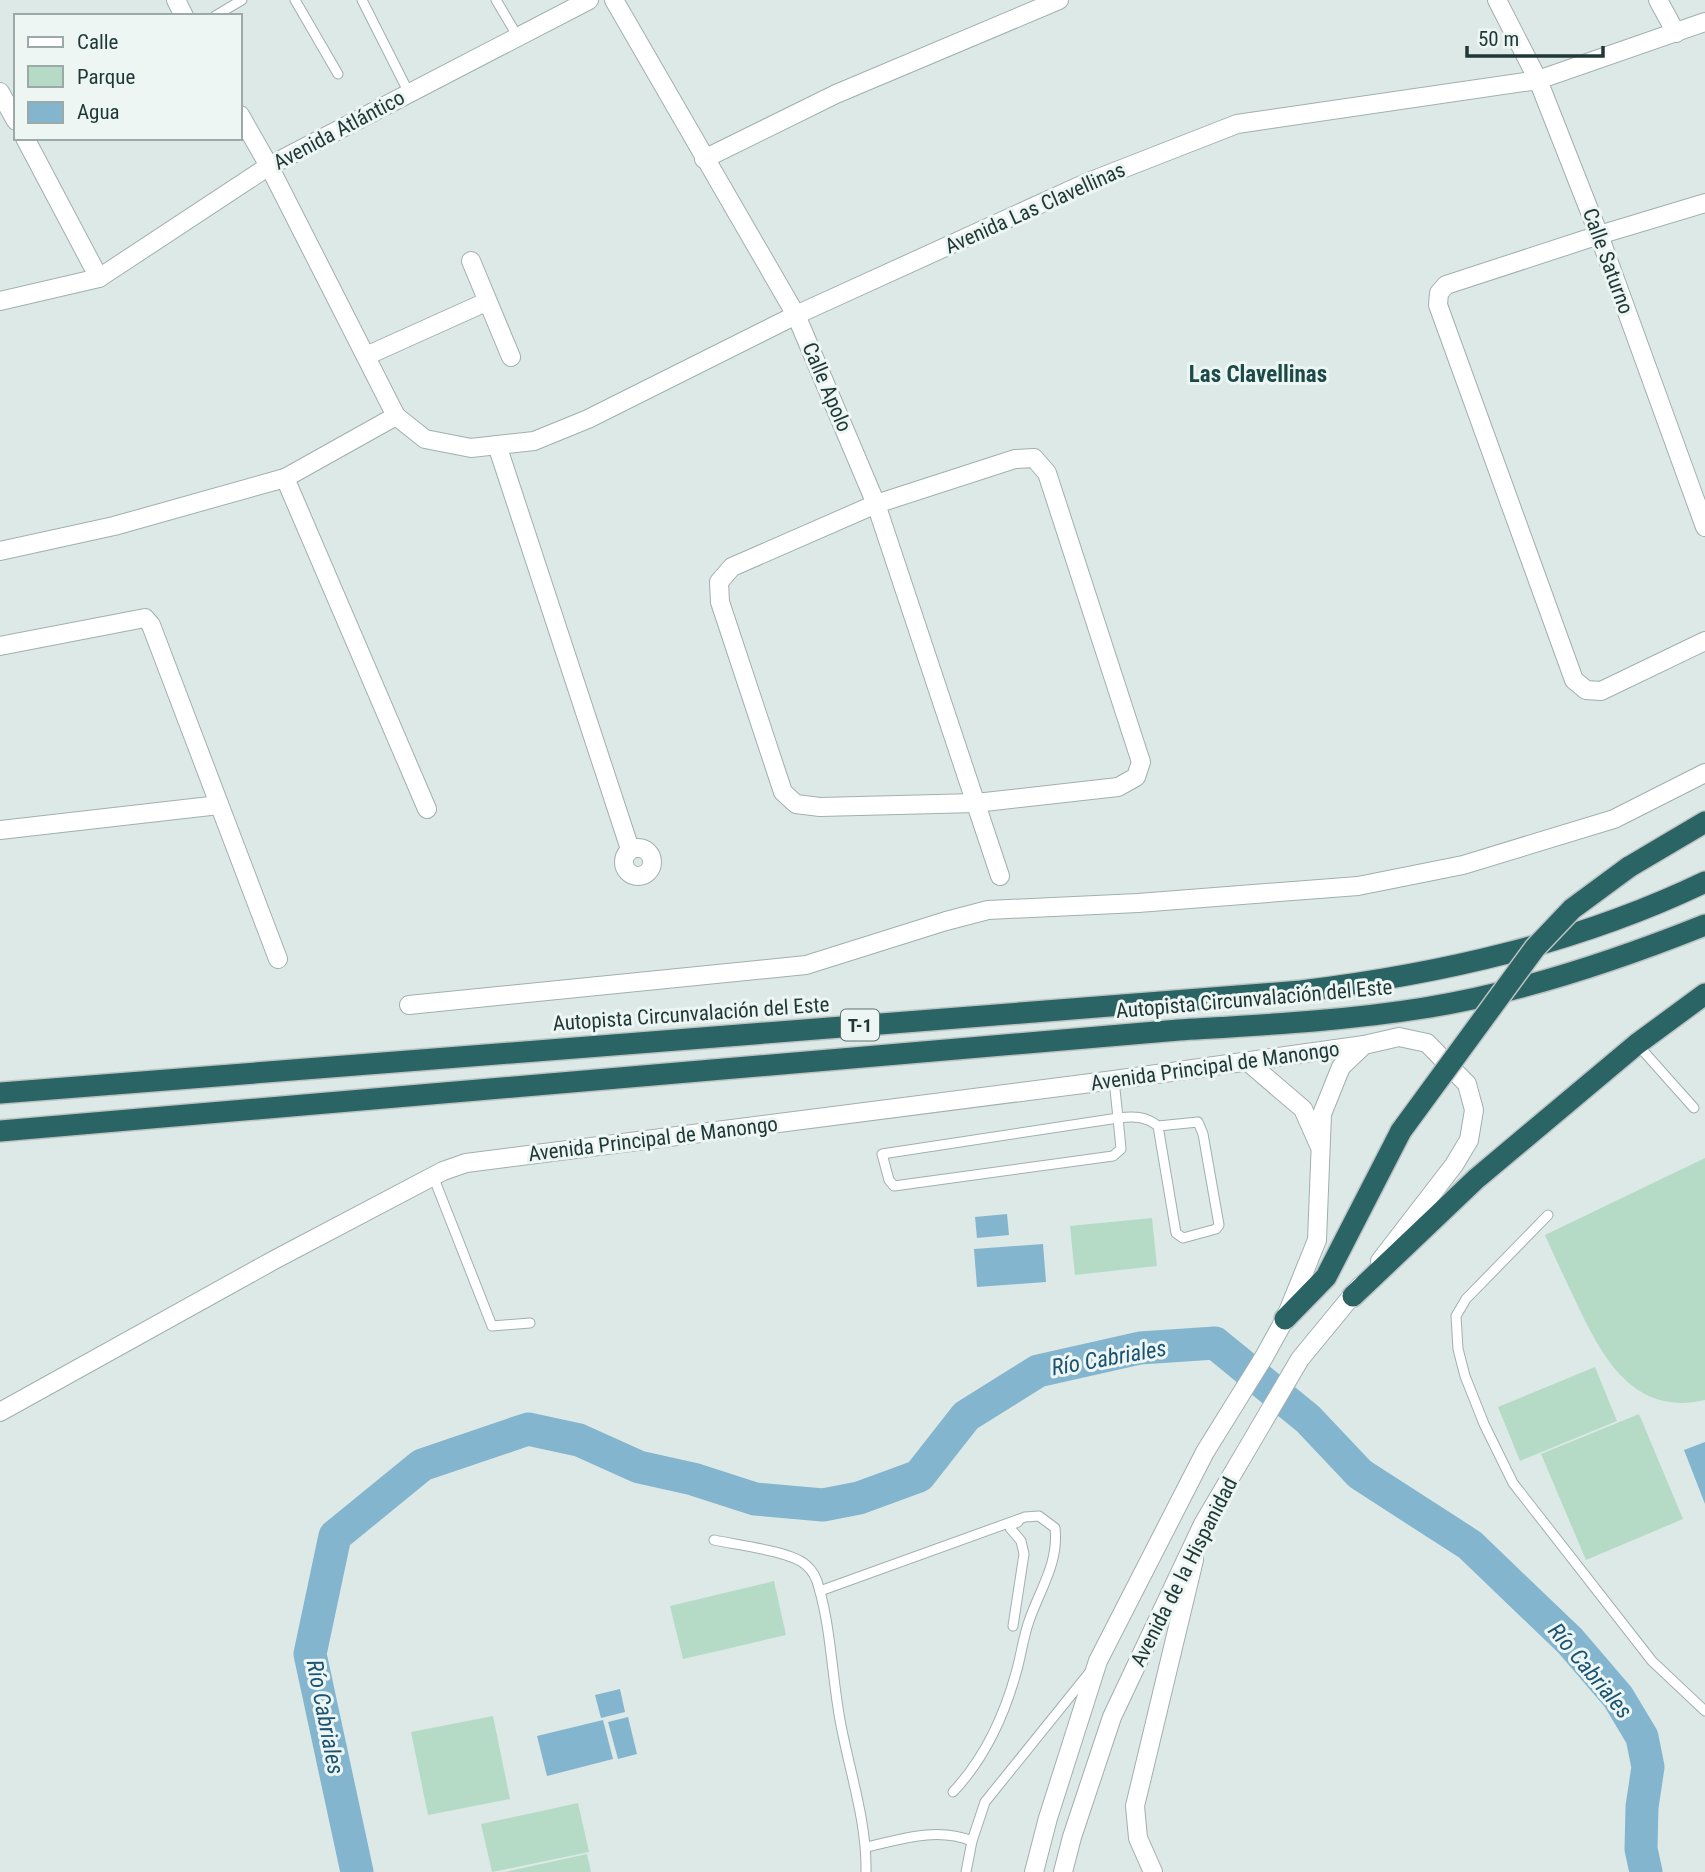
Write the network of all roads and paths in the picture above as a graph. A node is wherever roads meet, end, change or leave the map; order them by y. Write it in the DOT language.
graph roads {
  1 [pos="242,0"];
  2 [pos="295,0"];
  3 [pos="362,0"];
  4 [pos="496,0"];
  5 [pos="589,0"];
  6 [pos="614,0"];
  7 [pos="1059,0"];
  8 [pos="1497,0"];
  9 [pos="1658,0"];
  10 [pos="218,14"];
  11 [pos="1705,22"];
  12 [pos="1676,33"];
  13 [pos="518,37"];
  14 [pos="338,74"];
  15 [pos="1538,80"];
  16 [pos="0,92"];
  17 [pos="409,93"];
  18 [pos="14,117"];
  19 [pos="242,119"];
  20 [pos="26,140"];
  21 [pos="704,159"];
  22 [pos="269,166"];
  23 [pos="1705,203"];
  24 [pos="1599,235"];
  25 [pos="471,261"];
  26 [pos="99,278"];
  27 [pos="0,301"];
  28 [pos="486,302"];
  29 [pos="796,315"];
  30 [pos="366,356"];
  31 [pos="512,357"];
  32 [pos="396,416"];
  33 [pos="497,445"];
  34 [pos="285,478"];
  35 [pos="876,504"];
  36 [pos="1705,527"];
  37 [pos="0,551"];
  38 [pos="1705,641"];
  39 [pos="0,646"];
  40 [pos="1705,773"];
  41 [pos="976,803"];
  42 [pos="219,805"];
  43 [pos="427,808"];
  44 [pos="1705,822"];
  45 [pos="0,830"];
  46 [pos="630,849"];
  47 [pos="1000,876"];
  48 [pos="1705,882"];
  49 [pos="1705,925"];
  50 [pos="278,959"];
  51 [pos="1705,994"];
  52 [pos="409,1005"];
  53 [pos="1637,1044"];
  54 [pos="1364,1045"];
  55 [pos="1248,1062"];
  56 [pos="1114,1080"];
  57 [pos="0,1093"];
  58 [pos="1694,1108"];
  59 [pos="1118,1118"];
  60 [pos="1158,1126"];
  61 [pos="0,1131"];
  62 [pos="1322,1151"];
  63 [pos="433,1176"];
  64 [pos="1548,1215"];
  65 [pos="1353,1296"];
  66 [pos="1285,1319"];
  67 [pos="530,1323"];
  68 [pos="0,1412"];
  69 [pos="1025,1517"];
  70 [pos="1203,1524"];
  71 [pos="714,1540"];
  72 [pos="820,1591"];
  73 [pos="1013,1626"];
  74 [pos="1098,1661"];
  75 [pos="1705,1711"];
  76 [pos="953,1792"];
  77 [pos="972,1841"];
  78 [pos="867,1847"];
  79 [pos="866,1872"];
  80 [pos="966,1872"];
  81 [pos="1034,1872"];
  82 [pos="1063,1872"];
  83 [pos="1153,1872"];
  1 -- 10 [label="lane"];
  2 -- 14 [label="lane"];
  3 -- 17 [label="lane"];
  4 -- 13 [label="lane"];
  5 -- 13 [label="street, Avenida Atlántico"];
  6 -- 21 [label="street, Calle Apolo"];
  7 -- 21 [label="street"];
  8 -- 15 [label="street, Calle Saturno"];
  9 -- 12 [label="street"];
  11 -- 12 [label="street, Avenida Las Clavellinas"];
  12 -- 15 [label="street, Avenida Las Clavellinas"];
  13 -- 17 [label="street, Avenida Atlántico"];
  15 -- 24 [label="street, Calle Saturno"];
  15 -- 29 [label="street, Avenida Las Clavellinas"];
  16 -- 18 [label="street"];
  17 -- 22 [label="street, Avenida Atlántico"];
  19 -- 22 [label="street"];
  20 -- 26 [label="street"];
  21 -- 29 [label="street, Calle Apolo"];
  22 -- 26 [label="street, Avenida Atlántico"];
  22 -- 30 [label="street"];
  23 -- 24 [label="street"];
  24 -- 36 [label="street, Calle Saturno"];
  24 -- 38 [label="street"];
  25 -- 28 [label="street"];
  26 -- 27 [label="street"];
  28 -- 30 [label="street"];
  28 -- 31 [label="street"];
  29 -- 33 [label="street, Avenida Las Clavellinas"];
  29 -- 35 [label="street, Calle Apolo"];
  30 -- 32 [label="street"];
  32 -- 33 [label="street, Avenida Las Clavellinas"];
  32 -- 34 [label="street"];
  33 -- 46 [label="street"];
  34 -- 37 [label="street"];
  34 -- 43 [label="street"];
  35 -- 41 [label="street, Calle Apolo"];
  35 -- 41 [label="street"];
  35 -- 41 [label="street"];
  39 -- 42 [label="street"];
  40 -- 52 [label="street"];
  41 -- 47 [label="street, Calle Apolo"];
  42 -- 45 [label="street"];
  42 -- 50 [label="street"];
  44 -- 66 [label="highway, bridge"];
  48 -- 57 [label="highway, Autopista Circunvalación del Este / T-1"];
  49 -- 61 [label="highway, Autopista Circunvalación del Este / T-1"];
  51 -- 53 [label="highway"];
  53 -- 58 [label="lane"];
  53 -- 65 [label="highway"];
  54 -- 55 [label="street, Avenida Principal de Manongo"];
  54 -- 62 [label="street, Avenida de la Hispanidad"];
  54 -- 65 [label="street, Avenida Principal de Manongo"];
  55 -- 56 [label="street, Avenida Principal de Manongo"];
  55 -- 62 [label="street"];
  56 -- 59 [label="lane"];
  56 -- 63 [label="street, Avenida Principal de Manongo"];
  59 -- 59 [label="lane"];
  59 -- 60 [label="lane"];
  60 -- 60 [label="lane"];
  62 -- 66 [label="street, Avenida de la Hispanidad"];
  63 -- 67 [label="lane"];
  63 -- 68 [label="street, Avenida Principal de Manongo"];
  64 -- 75 [label="lane"];
  65 -- 70 [label="street, Avenida de la Hispanidad"];
  66 -- 74 [label="street, Avenida de la Hispanidad"];
  69 -- 72 [label="lane"];
  69 -- 73 [label="lane"];
  69 -- 76 [label="lane"];
  70 -- 82 [label="street, Avenida de la Hispanidad"];
  70 -- 83 [label="street"];
  71 -- 72 [label="lane"];
  72 -- 78 [label="lane"];
  74 -- 77 [label="lane"];
  74 -- 81 [label="street, Avenida de la Hispanidad"];
  77 -- 78 [label="lane"];
  77 -- 80 [label="lane"];
  78 -- 79 [label="lane"];
}
